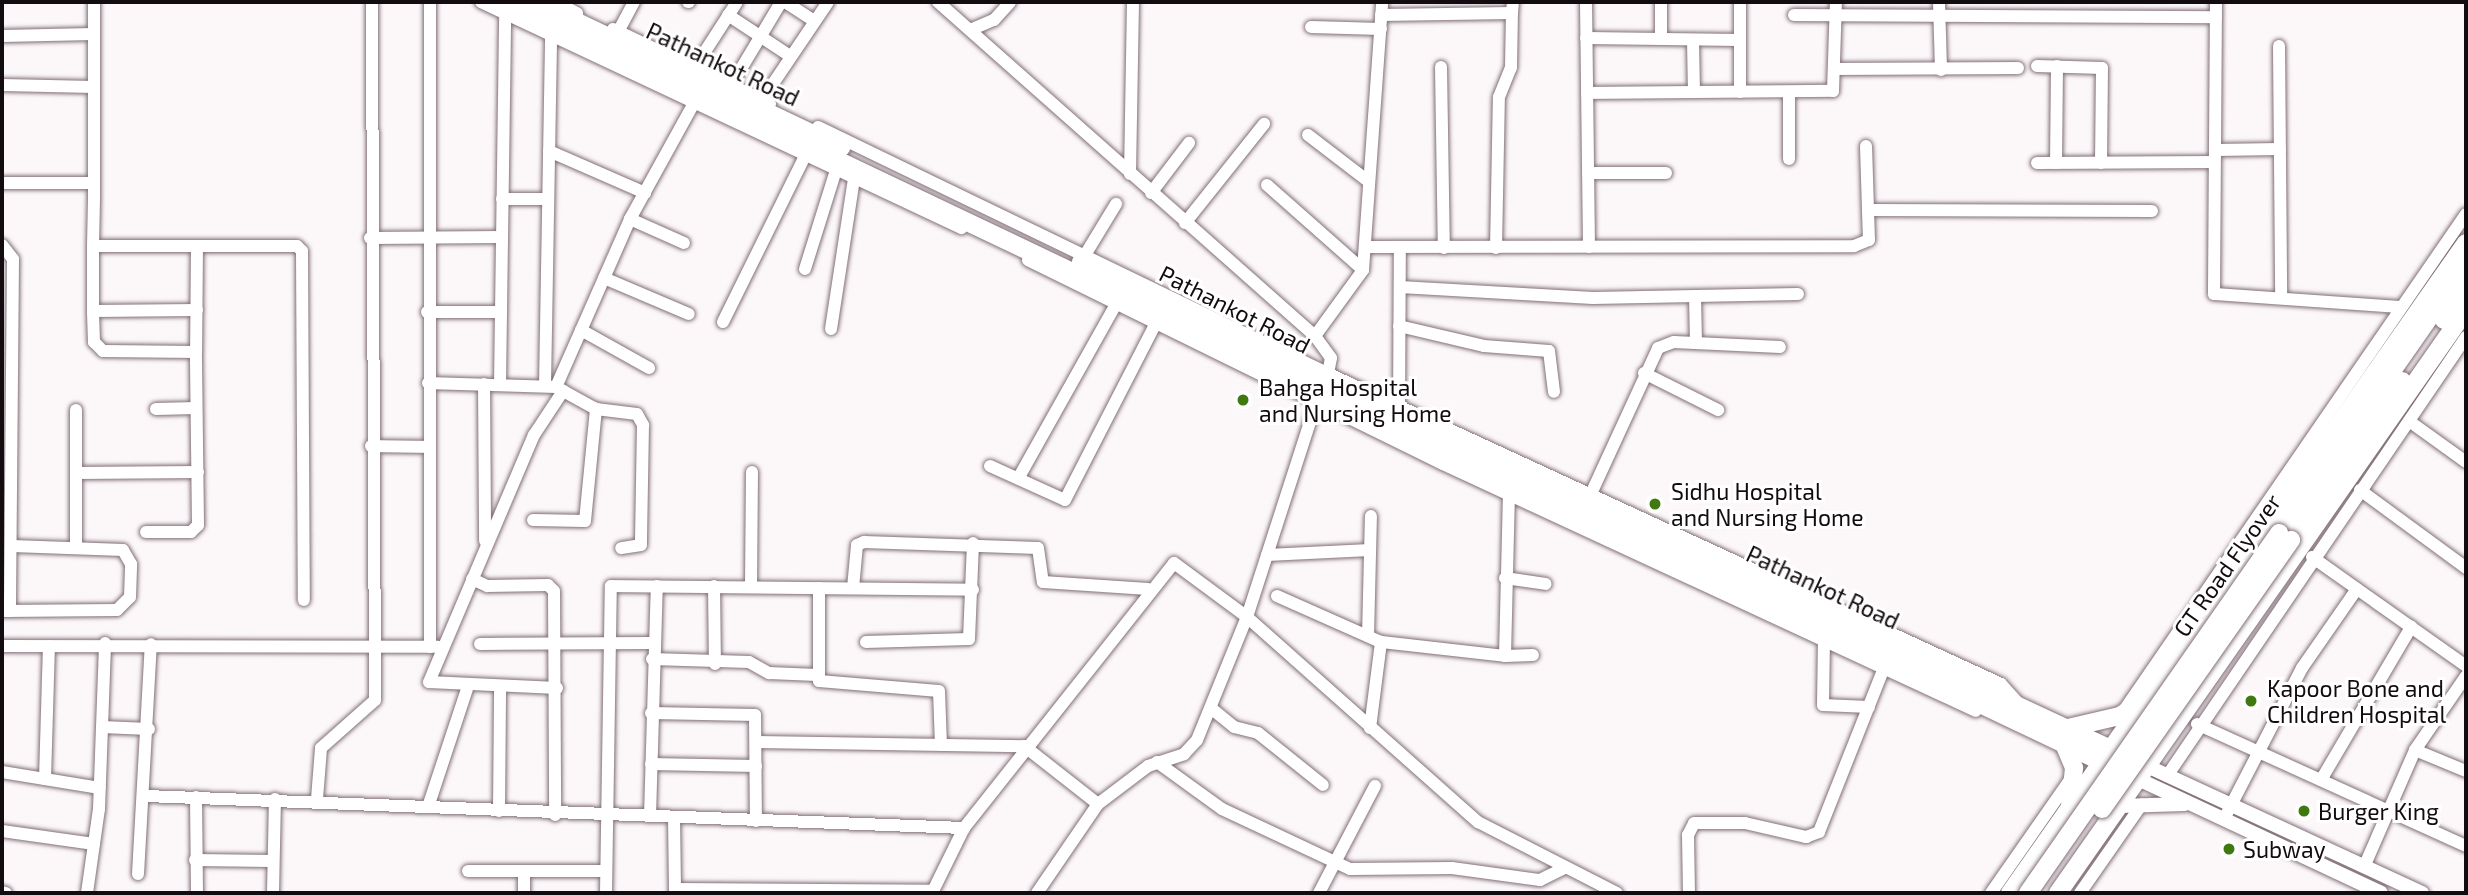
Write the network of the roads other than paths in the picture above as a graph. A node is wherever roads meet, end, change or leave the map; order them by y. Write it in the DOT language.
graph roads {
  1 [pos="94,2"];
  2 [pos="372,2"];
  3 [pos="430,2"];
  4 [pos="481,2"];
  5 [pos="536,2"];
  6 [pos="556,2"];
  7 [pos="634,2"];
  8 [pos="737,2"];
  9 [pos="783,2"];
  10 [pos="828,2"];
  11 [pos="939,2"];
  12 [pos="1010,2"];
  13 [pos="1133,2"];
  14 [pos="1586,2"];
  15 [pos="1661,2"];
  16 [pos="1740,2"];
  17 [pos="1939,2"];
  18 [pos="2216,2"];
  19 [pos="505,7"];
  20 [pos="1512,7"];
  21 [pos="1382,8"];
  22 [pos="1458,8"];
  23 [pos="1836,8"];
  24 [pos="728,15"];
  25 [pos="1794,15"];
  26 [pos="1939,16"];
  27 [pos="2216,17"];
  28 [pos="814,21"];
  29 [pos="1311,27"];
  30 [pos="1381,29"];
  31 [pos="970,30"];
  32 [pos="618,32"];
  33 [pos="93,34"];
  34 [pos="551,35"];
  35 [pos="2,36"];
  36 [pos="760,37"];
  37 [pos="1586,38"];
  38 [pos="1661,39"];
  39 [pos="1740,40"];
  40 [pos="1693,41"];
  41 [pos="2279,46"];
  42 [pos="790,56"];
  43 [pos="2037,66"];
  44 [pos="2057,66"];
  45 [pos="695,67"];
  46 [pos="1441,67"];
  47 [pos="2018,68"];
  48 [pos="1837,69"];
  49 [pos="1941,70"];
  50 [pos="732,84"];
  51 [pos="2,85"];
  52 [pos="94,87"];
  53 [pos="1740,92"];
  54 [pos="1789,92"];
  55 [pos="1587,93"];
  56 [pos="1693,93"];
  57 [pos="762,100"];
  58 [pos="694,103"];
  59 [pos="1264,124"];
  60 [pos="1308,135"];
  61 [pos="1189,143"];
  62 [pos="1866,146"];
  63 [pos="2280,149"];
  64 [pos="549,150"];
  65 [pos="805,156"];
  66 [pos="2214,156"];
  67 [pos="1789,159"];
  68 [pos="2037,163"];
  69 [pos="2056,163"];
  70 [pos="2101,163"];
  71 [pos="836,170"];
  72 [pos="1588,173"];
  73 [pos="1666,173"];
  74 [pos="1130,174"];
  75 [pos="854,179"];
  76 [pos="1368,181"];
  77 [pos="2,183"];
  78 [pos="94,183"];
  79 [pos="1267,185"];
  80 [pos="645,193"];
  81 [pos="1151,193"];
  82 [pos="502,199"];
  83 [pos="548,199"];
  84 [pos="1116,204"];
  85 [pos="1868,210"];
  86 [pos="2152,211"];
  87 [pos="2466,214"];
  88 [pos="630,219"];
  89 [pos="1185,223"];
  90 [pos="502,237"];
  91 [pos="370,238"];
  92 [pos="426,238"];
  93 [pos="684,243"];
  94 [pos="2466,243"];
  95 [pos="2,245"];
  96 [pos="93,246"];
  97 [pos="197,246"];
  98 [pos="1365,247"];
  99 [pos="1400,247"];
  100 [pos="1444,247"];
  101 [pos="1589,247"];
  102 [pos="1496,248"];
  103 [pos="1085,255"];
  104 [pos="2466,265"];
  105 [pos="805,269"];
  106 [pos="1363,270"];
  107 [pos="604,278"];
  108 [pos="1399,287"];
  109 [pos="2466,289"];
  110 [pos="1798,294"];
  111 [pos="1695,296"];
  112 [pos="2281,298"];
  113 [pos="1116,304"];
  114 [pos="2401,307"];
  115 [pos="197,310"];
  116 [pos="2466,310"];
  117 [pos="93,311"];
  118 [pos="427,312"];
  119 [pos="501,312"];
  120 [pos="689,314"];
  121 [pos="723,322"];
  122 [pos="1156,323"];
  123 [pos="7,324"];
  124 [pos="1399,326"];
  125 [pos="831,329"];
  126 [pos="581,330"];
  127 [pos="1315,336"];
  128 [pos="2466,337"];
  129 [pos="1696,343"];
  130 [pos="1780,347"];
  131 [pos="197,352"];
  132 [pos="649,368"];
  133 [pos="1644,373"];
  134 [pos="7,382"];
  135 [pos="428,383"];
  136 [pos="484,384"];
  137 [pos="500,384"];
  138 [pos="555,388"];
  139 [pos="1322,388"];
  140 [pos="1554,392"];
  141 [pos="196,408"];
  142 [pos="156,409"];
  143 [pos="596,409"];
  144 [pos="1399,409"];
  145 [pos="76,410"];
  146 [pos="1718,410"];
  147 [pos="2409,421"];
  148 [pos="7,438"];
  149 [pos="371,446"];
  150 [pos="428,447"];
  151 [pos="2466,461"];
  152 [pos="990,466"];
  153 [pos="198,472"];
  154 [pos="752,472"];
  155 [pos="76,473"];
  156 [pos="1020,477"];
  157 [pos="7,489"];
  158 [pos="2361,490"];
  159 [pos="1508,494"];
  160 [pos="1590,496"];
  161 [pos="1371,516"];
  162 [pos="533,520"];
  163 [pos="146,532"];
  164 [pos="2285,536"];
  165 [pos="973,543"];
  166 [pos="12,546"];
  167 [pos="76,546"];
  168 [pos="485,548"];
  169 [pos="621,548"];
  170 [pos="1370,550"];
  171 [pos="1267,555"];
  172 [pos="2312,557"];
  173 [pos="2466,568"];
  174 [pos="1505,578"];
  175 [pos="472,579"];
  176 [pos="1546,584"];
  177 [pos="657,586"];
  178 [pos="713,586"];
  179 [pos="751,586"];
  180 [pos="819,587"];
  181 [pos="853,588"];
  182 [pos="1148,589"];
  183 [pos="2357,589"];
  184 [pos="973,590"];
  185 [pos="1277,596"];
  186 [pos="304,600"];
  187 [pos="6,611"];
  188 [pos="1247,617"];
  189 [pos="2411,626"];
  190 [pos="1368,636"];
  191 [pos="1824,640"];
  192 [pos="866,642"];
  193 [pos="1381,642"];
  194 [pos="105,643"];
  195 [pos="480,643"];
  196 [pos="557,643"];
  197 [pos="607,643"];
  198 [pos="652,643"];
  199 [pos="151,644"];
  200 [pos="2,646"];
  201 [pos="49,646"];
  202 [pos="373,647"];
  203 [pos="436,647"];
  204 [pos="1533,655"];
  205 [pos="1505,656"];
  206 [pos="652,659"];
  207 [pos="715,664"];
  208 [pos="2466,666"];
  209 [pos="1884,668"];
  210 [pos="817,675"];
  211 [pos="2466,676"];
  212 [pos="468,686"];
  213 [pos="500,687"];
  214 [pos="557,688"];
  215 [pos="2153,693"];
  216 [pos="2020,706"];
  217 [pos="1869,707"];
  218 [pos="1212,709"];
  219 [pos="651,713"];
  220 [pos="2120,716"];
  221 [pos="2197,724"];
  222 [pos="102,727"];
  223 [pos="1370,728"];
  224 [pos="149,729"];
  225 [pos="2065,736"];
  226 [pos="757,742"];
  227 [pos="941,745"];
  228 [pos="1024,746"];
  229 [pos="2415,750"];
  230 [pos="2262,752"];
  231 [pos="2108,756"];
  232 [pos="1157,762"];
  233 [pos="650,764"];
  234 [pos="756,766"];
  235 [pos="2466,771"];
  236 [pos="2,772"];
  237 [pos="2143,772"];
  238 [pos="2074,774"];
  239 [pos="2167,776"];
  240 [pos="45,779"];
  241 [pos="2321,780"];
  242 [pos="1323,785"];
  243 [pos="1375,786"];
  244 [pos="100,788"];
  245 [pos="146,796"];
  246 [pos="196,797"];
  247 [pos="275,799"];
  248 [pos="317,799"];
  249 [pos="1098,804"];
  250 [pos="2142,804"];
  251 [pos="2193,805"];
  252 [pos="2232,805"];
  253 [pos="2119,806"];
  254 [pos="428,807"];
  255 [pos="2070,809"];
  256 [pos="2386,809"];
  257 [pos="499,811"];
  258 [pos="555,815"];
  259 [pos="650,816"];
  260 [pos="674,817"];
  261 [pos="606,818"];
  262 [pos="2224,819"];
  263 [pos="756,821"];
  264 [pos="964,828"];
  265 [pos="2,831"];
  266 [pos="94,845"];
  267 [pos="2466,846"];
  268 [pos="2342,856"];
  269 [pos="195,860"];
  270 [pos="272,861"];
  271 [pos="1332,863"];
  272 [pos="2364,867"];
  273 [pos="1565,868"];
  274 [pos="468,871"];
  275 [pos="524,871"];
  276 [pos="606,871"];
  277 [pos="2335,872"];
  278 [pos="138,874"];
  279 [pos="1595,889"];
  280 [pos="675,891"];
  281 [pos="699,892"];
  282 [pos="739,892"];
  283 [pos="796,892"];
  284 [pos="855,892"];
  285 [pos="933,892"];
  286 [pos="87,893"];
  287 [pos="197,893"];
  288 [pos="273,893"];
  289 [pos="524,893"];
  290 [pos="606,893"];
  291 [pos="1037,893"];
  292 [pos="1319,893"];
  293 [pos="1618,893"];
  294 [pos="1689,893"];
  295 [pos="1991,893"];
  296 [pos="2010,893"];
  297 [pos="2028,893"];
  298 [pos="2043,893"];
  299 [pos="2058,893"];
  300 [pos="2080,893"];
  301 [pos="2382,893"];
  302 [pos="2422,893"];
  1 -- 33 [label="street"];
  2 -- 91 [label="street"];
  3 -- 92 [label="street"];
  4 -- 19 [label="street"];
  5 -- 139 [label="highway, Pathankot Road"];
  6 -- 32 [label="street"];
  7 -- 32 [label="street"];
  8 -- 24 [label="street"];
  9 -- 28 [label="street"];
  9 -- 36 [label="street"];
  10 -- 28 [label="street"];
  11 -- 31 [label="street"];
  12 -- 31 [label="street"];
  13 -- 74 [label="street"];
  14 -- 37 [label="street"];
  15 -- 38 [label="street"];
  16 -- 39 [label="street"];
  17 -- 26 [label="street"];
  18 -- 27 [label="street"];
  19 -- 34 [label="street"];
  19 -- 82 [label="street"];
  19 -- 139 [label="highway"];
  20 -- 22 [label="street"];
  20 -- 102 [label="street"];
  21 -- 22 [label="street"];
  21 -- 30 [label="street"];
  23 -- 25 [label="street"];
  23 -- 26 [label="street"];
  23 -- 48 [label="street"];
  24 -- 36 [label="street"];
  24 -- 45 [label="street"];
  26 -- 27 [label="street"];
  26 -- 49 [label="street"];
  27 -- 66 [label="street"];
  28 -- 42 [label="street"];
  29 -- 30 [label="street"];
  30 -- 76 [label="street"];
  31 -- 74 [label="street"];
  32 -- 45 [label="street"];
  33 -- 35 [label="street"];
  33 -- 52 [label="street"];
  34 -- 58 [label="street"];
  34 -- 64 [label="street"];
  36 -- 42 [label="street"];
  36 -- 50 [label="street"];
  37 -- 38 [label="street"];
  37 -- 55 [label="street"];
  38 -- 40 [label="street"];
  39 -- 40 [label="street"];
  39 -- 53 [label="street"];
  40 -- 56 [label="street"];
  41 -- 63 [label="street"];
  42 -- 57 [label="street"];
  43 -- 44 [label="street"];
  44 -- 69 [label="street"];
  44 -- 70 [label="street"];
  45 -- 50 [label="street"];
  46 -- 100 [label="street"];
  47 -- 49 [label="street"];
  48 -- 49 [label="street"];
  48 -- 54 [label="street"];
  50 -- 57 [label="street"];
  51 -- 52 [label="street"];
  52 -- 78 [label="street"];
  53 -- 54 [label="street"];
  53 -- 56 [label="street"];
  54 -- 67 [label="street"];
  55 -- 56 [label="street"];
  55 -- 72 [label="street"];
  57 -- 103 [label="street"];
  58 -- 65 [label="street"];
  58 -- 80 [label="street"];
  59 -- 89 [label="street"];
  60 -- 76 [label="street"];
  61 -- 81 [label="street"];
  62 -- 85 [label="street"];
  63 -- 66 [label="street"];
  63 -- 112 [label="street"];
  64 -- 80 [label="street"];
  64 -- 83 [label="street"];
  65 -- 71 [label="street"];
  65 -- 121 [label="street"];
  66 -- 70 [label="street"];
  66 -- 112 [label="street"];
  68 -- 69 [label="street"];
  69 -- 70 [label="street"];
  71 -- 75 [label="street"];
  71 -- 105 [label="street"];
  72 -- 73 [label="street"];
  72 -- 101 [label="street"];
  74 -- 81 [label="street"];
  75 -- 113 [label="street"];
  75 -- 125 [label="street"];
  76 -- 98 [label="street"];
  77 -- 78 [label="street"];
  78 -- 96 [label="street"];
  79 -- 106 [label="street"];
  80 -- 88 [label="street"];
  81 -- 89 [label="street"];
  82 -- 83 [label="street"];
  82 -- 90 [label="street"];
  83 -- 138 [label="street"];
  84 -- 103 [label="street"];
  85 -- 86 [label="street"];
  85 -- 101 [label="street"];
  87 -- 114 [label="street"];
  88 -- 93 [label="street"];
  88 -- 107 [label="street"];
  89 -- 127 [label="street"];
  90 -- 92 [label="street"];
  90 -- 119 [label="street"];
  91 -- 92 [label="street"];
  91 -- 149 [label="street"];
  92 -- 118 [label="street"];
  94 -- 215 [label="highway"];
  95 -- 123 [label="street"];
  96 -- 97 [label="street"];
  96 -- 117 [label="street"];
  97 -- 115 [label="street"];
  97 -- 186 [label="street"];
  98 -- 99 [label="street"];
  98 -- 106 [label="street"];
  99 -- 100 [label="street"];
  99 -- 108 [label="street"];
  100 -- 102 [label="street"];
  101 -- 102 [label="street"];
  103 -- 139 [label="street"];
  104 -- 164 [label="highway, GT Road Flyover"];
  106 -- 127 [label="street"];
  107 -- 120 [label="street"];
  107 -- 126 [label="street"];
  108 -- 111 [label="street"];
  108 -- 124 [label="street"];
  109 -- 164 [label="highway, GT Road Flyover"];
  110 -- 111 [label="street"];
  111 -- 129 [label="street"];
  112 -- 114 [label="street"];
  113 -- 122 [label="street"];
  113 -- 156 [label="street"];
  114 -- 220 [label="street"];
  115 -- 117 [label="street"];
  115 -- 131 [label="street"];
  116 -- 237 [label="highway"];
  117 -- 131 [label="street"];
  118 -- 119 [label="street"];
  118 -- 135 [label="street"];
  119 -- 137 [label="street"];
  122 -- 139 [label="street"];
  122 -- 156 [label="street"];
  123 -- 134 [label="street"];
  124 -- 140 [label="street"];
  124 -- 144 [label="street"];
  126 -- 132 [label="street"];
  126 -- 138 [label="street"];
  127 -- 139 [label="street"];
  128 -- 147 [label="street"];
  129 -- 130 [label="street"];
  129 -- 133 [label="street"];
  131 -- 141 [label="street"];
  133 -- 146 [label="street"];
  133 -- 160 [label="street"];
  134 -- 148 [label="street"];
  135 -- 136 [label="street"];
  135 -- 150 [label="street"];
  136 -- 137 [label="street"];
  136 -- 168 [label="street"];
  137 -- 138 [label="street"];
  138 -- 143 [label="street"];
  138 -- 168 [label="street"];
  139 -- 144 [label="highway, Pathankot Road"];
  139 -- 159 [label="street"];
  139 -- 171 [label="street"];
  139 -- 225 [label="highway"];
  141 -- 142 [label="street"];
  141 -- 153 [label="street"];
  143 -- 162 [label="street"];
  143 -- 169 [label="street"];
  144 -- 160 [label="street"];
  144 -- 216 [label="highway, Pathankot Road"];
  145 -- 155 [label="street"];
  147 -- 151 [label="street"];
  147 -- 158 [label="street"];
  148 -- 157 [label="street"];
  149 -- 150 [label="street"];
  149 -- 202 [label="street"];
  150 -- 203 [label="street"];
  152 -- 156 [label="street"];
  153 -- 155 [label="street"];
  153 -- 163 [label="street"];
  154 -- 179 [label="street"];
  155 -- 167 [label="street"];
  157 -- 166 [label="street"];
  158 -- 172 [label="street"];
  158 -- 173 [label="street"];
  159 -- 174 [label="street"];
  159 -- 191 [label="street"];
  160 -- 216 [label="street"];
  161 -- 170 [label="street"];
  164 -- 297 [label="highway, GT Road Flyover, bridge"];
  164 -- 298 [label="highway, GT Road Flyover, bridge"];
  165 -- 181 [label="street"];
  165 -- 182 [label="street"];
  165 -- 184 [label="street"];
  166 -- 167 [label="street"];
  166 -- 187 [label="street"];
  167 -- 187 [label="street"];
  168 -- 175 [label="street"];
  170 -- 171 [label="street"];
  170 -- 190 [label="street"];
  171 -- 188 [label="street"];
  172 -- 183 [label="street"];
  172 -- 221 [label="street"];
  174 -- 176 [label="street"];
  174 -- 205 [label="street"];
  175 -- 196 [label="street"];
  175 -- 203 [label="street"];
  177 -- 178 [label="street"];
  177 -- 197 [label="street"];
  177 -- 198 [label="street"];
  178 -- 179 [label="street"];
  178 -- 207 [label="street"];
  179 -- 180 [label="street"];
  180 -- 181 [label="street"];
  180 -- 210 [label="street"];
  181 -- 184 [label="street"];
  182 -- 188 [label="street"];
  182 -- 228 [label="street"];
  183 -- 189 [label="street"];
  183 -- 230 [label="street"];
  184 -- 192 [label="street"];
  185 -- 190 [label="street"];
  188 -- 218 [label="street"];
  188 -- 223 [label="street"];
  189 -- 208 [label="street"];
  189 -- 241 [label="street"];
  190 -- 193 [label="street"];
  191 -- 209 [label="street"];
  191 -- 217 [label="street"];
  193 -- 205 [label="street"];
  193 -- 223 [label="street"];
  194 -- 199 [label="street"];
  194 -- 201 [label="street"];
  194 -- 222 [label="street"];
  195 -- 196 [label="street"];
  196 -- 197 [label="street"];
  196 -- 214 [label="street"];
  197 -- 198 [label="street"];
  197 -- 261 [label="street"];
  198 -- 206 [label="street"];
  199 -- 202 [label="street"];
  199 -- 224 [label="street"];
  200 -- 201 [label="street"];
  201 -- 240 [label="street"];
  202 -- 203 [label="street"];
  202 -- 248 [label="street"];
  203 -- 212 [label="street"];
  204 -- 205 [label="street"];
  206 -- 207 [label="street"];
  206 -- 219 [label="street"];
  207 -- 210 [label="street"];
  209 -- 217 [label="street"];
  209 -- 225 [label="street"];
  210 -- 227 [label="street"];
  211 -- 229 [label="street"];
  212 -- 213 [label="street"];
  212 -- 254 [label="street"];
  213 -- 214 [label="street"];
  213 -- 257 [label="street"];
  214 -- 258 [label="street"];
  215 -- 220 [label="highway"];
  215 -- 231 [label="highway"];
  216 -- 225 [label="highway, Pathankot Road"];
  217 -- 294 [label="street"];
  218 -- 232 [label="street"];
  218 -- 242 [label="street"];
  219 -- 226 [label="street"];
  219 -- 233 [label="street"];
  220 -- 225 [label="highway"];
  221 -- 230 [label="street"];
  221 -- 239 [label="street"];
  222 -- 224 [label="street"];
  222 -- 244 [label="street"];
  223 -- 273 [label="street"];
  224 -- 245 [label="street"];
  225 -- 231 [label="highway"];
  225 -- 238 [label="highway"];
  226 -- 227 [label="street"];
  226 -- 234 [label="street"];
  227 -- 228 [label="street"];
  228 -- 249 [label="street"];
  228 -- 264 [label="street"];
  229 -- 235 [label="street"];
  229 -- 256 [label="street"];
  230 -- 241 [label="street"];
  230 -- 252 [label="street"];
  231 -- 237 [label="highway"];
  231 -- 255 [label="highway"];
  232 -- 249 [label="street"];
  232 -- 271 [label="street"];
  233 -- 234 [label="street"];
  233 -- 259 [label="street"];
  234 -- 263 [label="street"];
  236 -- 240 [label="street"];
  237 -- 239 [label="main road"];
  237 -- 251 [label="main road"];
  237 -- 253 [label="highway"];
  238 -- 255 [label="highway"];
  238 -- 295 [label="street"];
  239 -- 252 [label="main road"];
  240 -- 244 [label="street"];
  241 -- 256 [label="street"];
  243 -- 271 [label="street"];
  244 -- 266 [label="street"];
  245 -- 246 [label="street"];
  245 -- 278 [label="street"];
  246 -- 247 [label="street"];
  246 -- 269 [label="street"];
  247 -- 248 [label="street"];
  247 -- 270 [label="street"];
  248 -- 254 [label="street"];
  249 -- 291 [label="street"];
  250 -- 251 [label="main road"];
  250 -- 253 [label="main road"];
  250 -- 300 [label="street"];
  251 -- 262 [label="main road"];
  252 -- 262 [label="street"];
  252 -- 268 [label="main road"];
  253 -- 299 [label="highway"];
  254 -- 257 [label="street"];
  255 -- 296 [label="highway"];
  256 -- 267 [label="street"];
  256 -- 272 [label="street"];
  257 -- 258 [label="street"];
  258 -- 261 [label="street"];
  259 -- 260 [label="street"];
  259 -- 261 [label="street"];
  260 -- 263 [label="street"];
  260 -- 280 [label="street"];
  261 -- 276 [label="street"];
  262 -- 277 [label="main road"];
  263 -- 264 [label="street"];
  264 -- 285 [label="street"];
  265 -- 266 [label="street"];
  266 -- 286 [label="street"];
  268 -- 272 [label="main road"];
  268 -- 277 [label="main road"];
  269 -- 270 [label="street"];
  269 -- 287 [label="street"];
  270 -- 288 [label="street"];
  271 -- 273 [label="street"];
  271 -- 292 [label="street"];
  272 -- 302 [label="main road"];
  273 -- 279 [label="street"];
  274 -- 275 [label="street"];
  275 -- 276 [label="street"];
  275 -- 289 [label="street"];
  276 -- 290 [label="street"];
  277 -- 301 [label="main road"];
  279 -- 293 [label="street"];
  280 -- 281 [label="street"];
  281 -- 282 [label="street"];
  282 -- 283 [label="street"];
  283 -- 284 [label="street"];
  284 -- 285 [label="street"];
}
